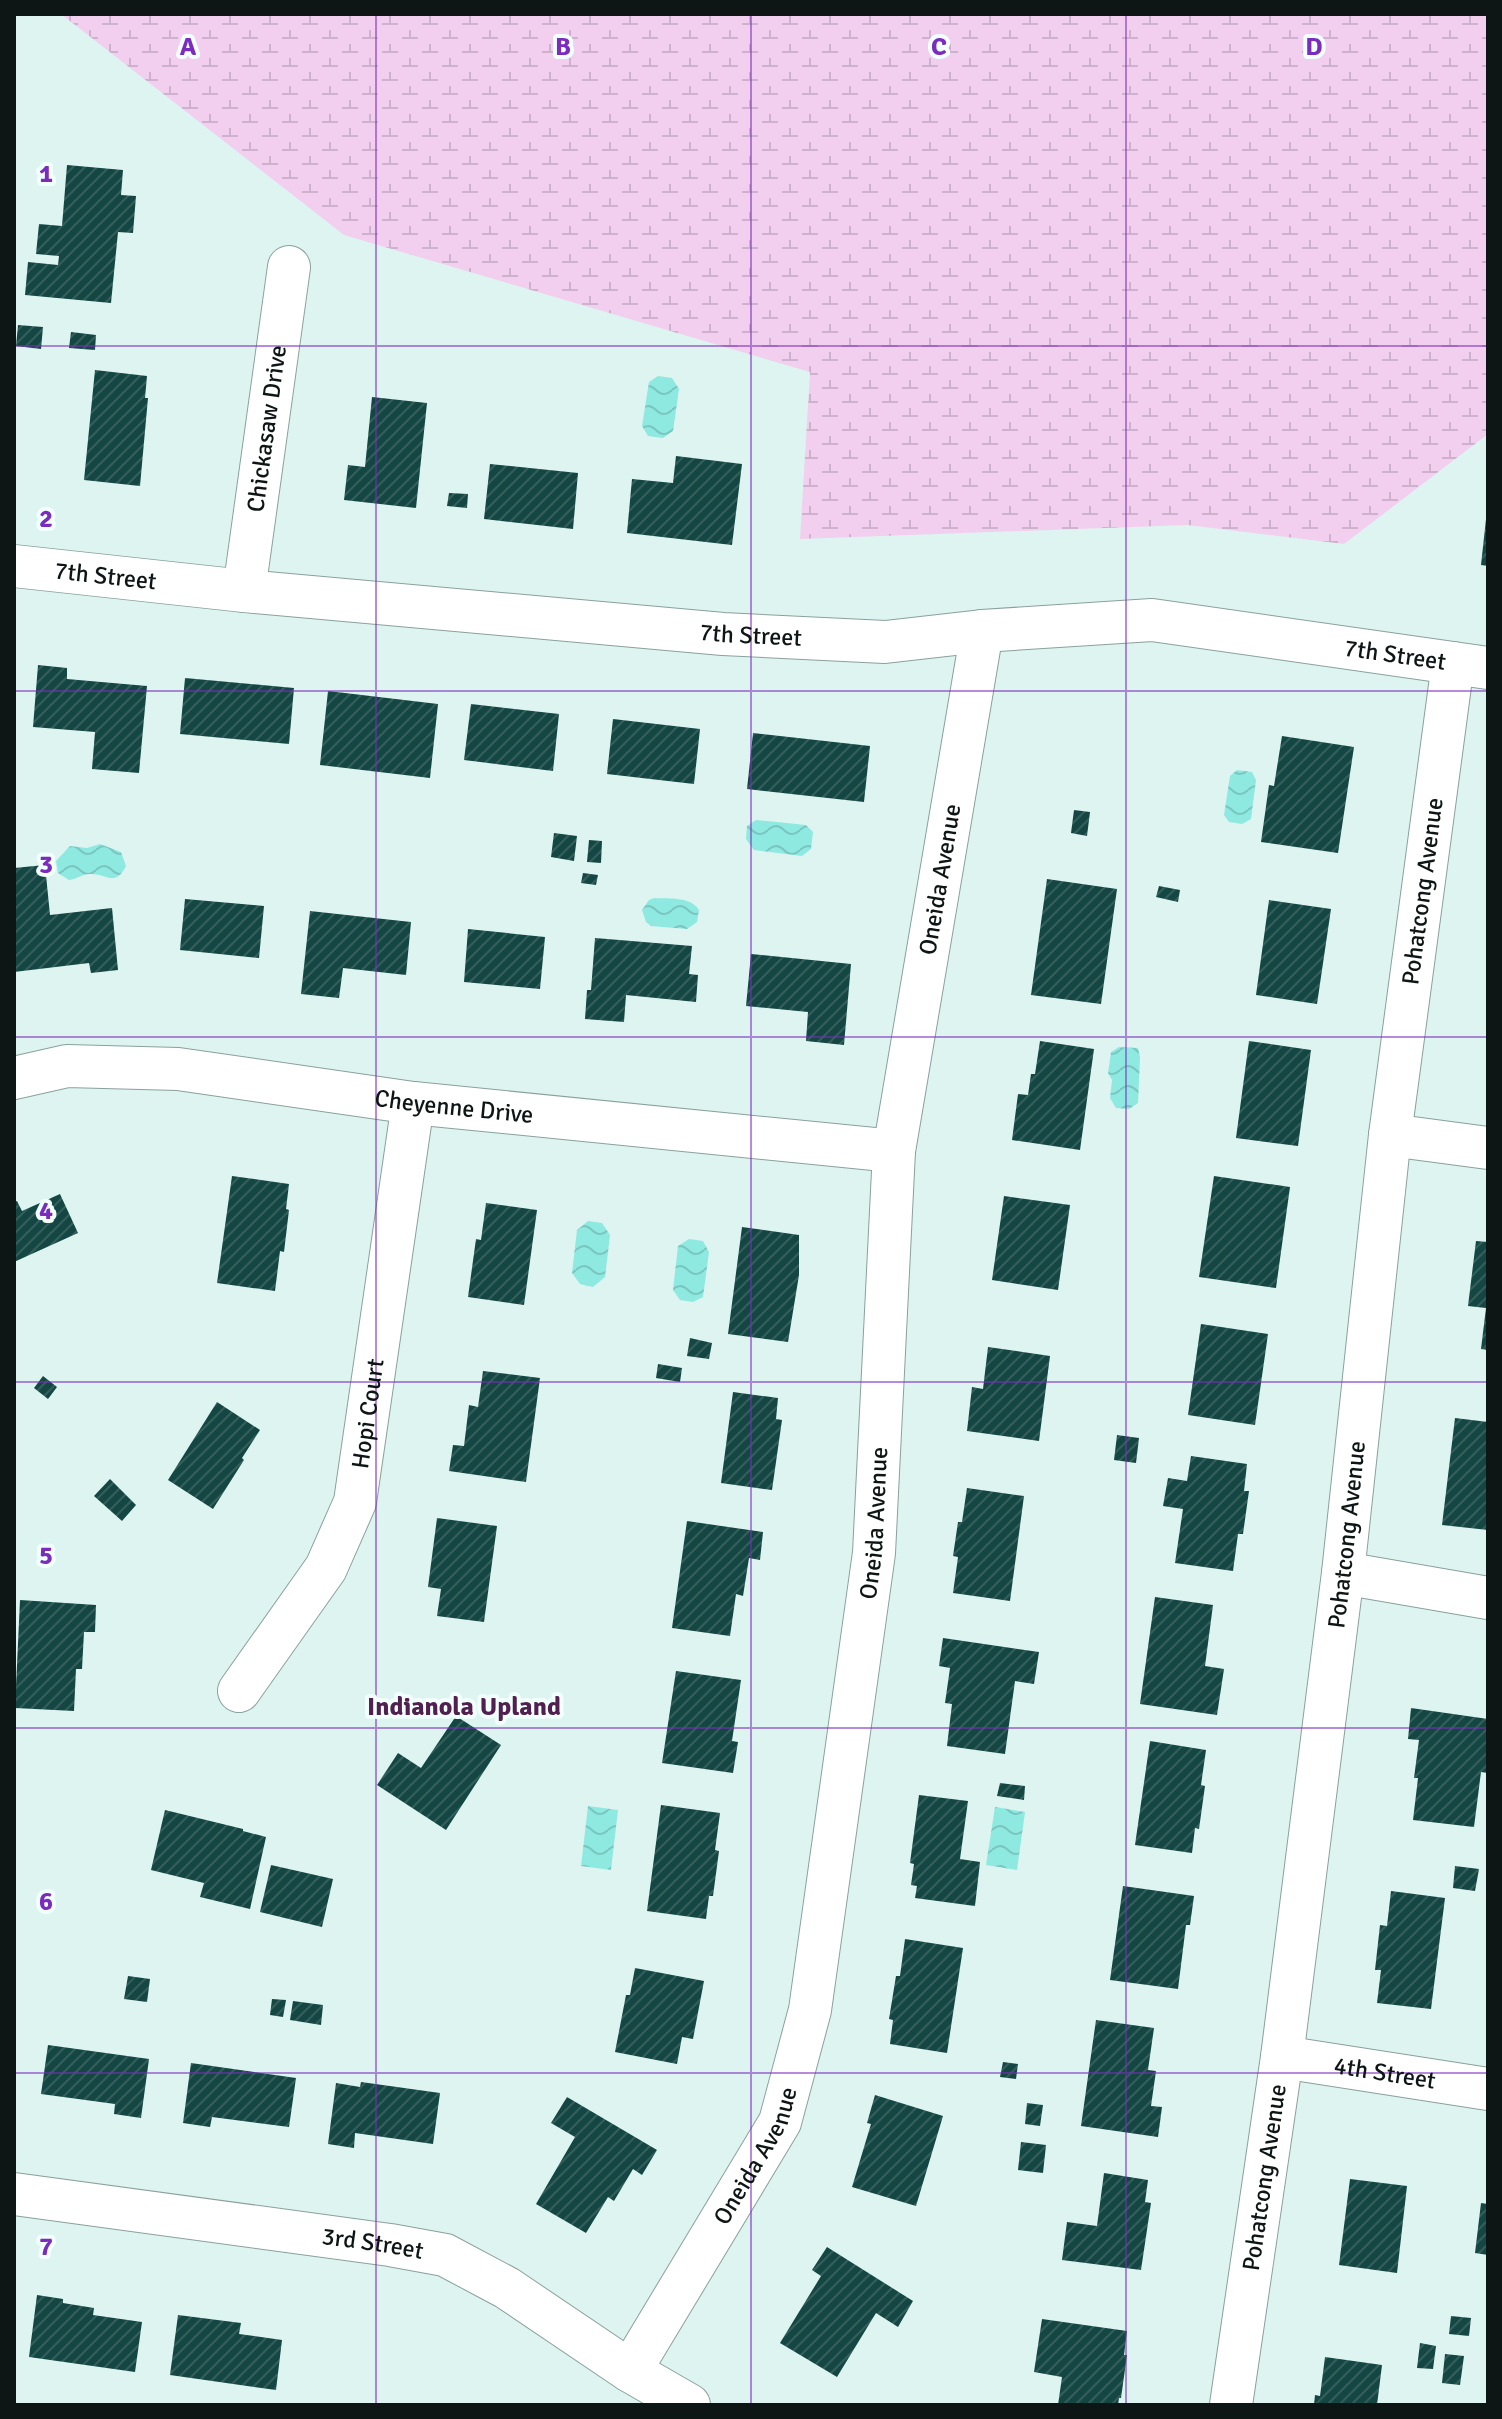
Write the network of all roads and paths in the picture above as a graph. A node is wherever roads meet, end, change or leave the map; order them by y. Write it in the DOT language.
graph roads {
  1 [pos="289,267"];
  2 [pos="14,566"];
  3 [pos="244,591"];
  4 [pos="982,631"];
  5 [pos="1471,666"];
  6 [pos="14,1078"];
  7 [pos="413,1103"];
  8 [pos="1390,1135"];
  9 [pos="1488,1148"];
  10 [pos="894,1151"];
  11 [pos="1343,1573"];
  12 [pos="1488,1598"];
  13 [pos="239,1691"];
  14 [pos="1282,2057"];
  15 [pos="1488,2089"];
  16 [pos="14,2194"];
  17 [pos="630,2371"];
  18 [pos="689,2405"];
  19 [pos="1231,2405"];
  1 -- 3 [label="street, Chickasaw Drive"];
  2 -- 3 [label="street, 7th Street"];
  3 -- 4 [label="street, 7th Street"];
  4 -- 5 [label="street, 7th Street"];
  4 -- 10 [label="street, Oneida Avenue"];
  5 -- 8 [label="street, Pohatcong Avenue"];
  6 -- 7 [label="street, Cheyenne Drive"];
  7 -- 10 [label="street, Cheyenne Drive"];
  7 -- 13 [label="street, Hopi Court"];
  8 -- 9 [label="street"];
  8 -- 11 [label="street, Pohatcong Avenue"];
  10 -- 17 [label="street, Oneida Avenue"];
  11 -- 12 [label="street"];
  11 -- 14 [label="street, Pohatcong Avenue"];
  14 -- 15 [label="street, 4th Street"];
  14 -- 19 [label="street, Pohatcong Avenue"];
  16 -- 17 [label="street, 3rd Street"];
  17 -- 18 [label="street, 3rd Street"];
}
